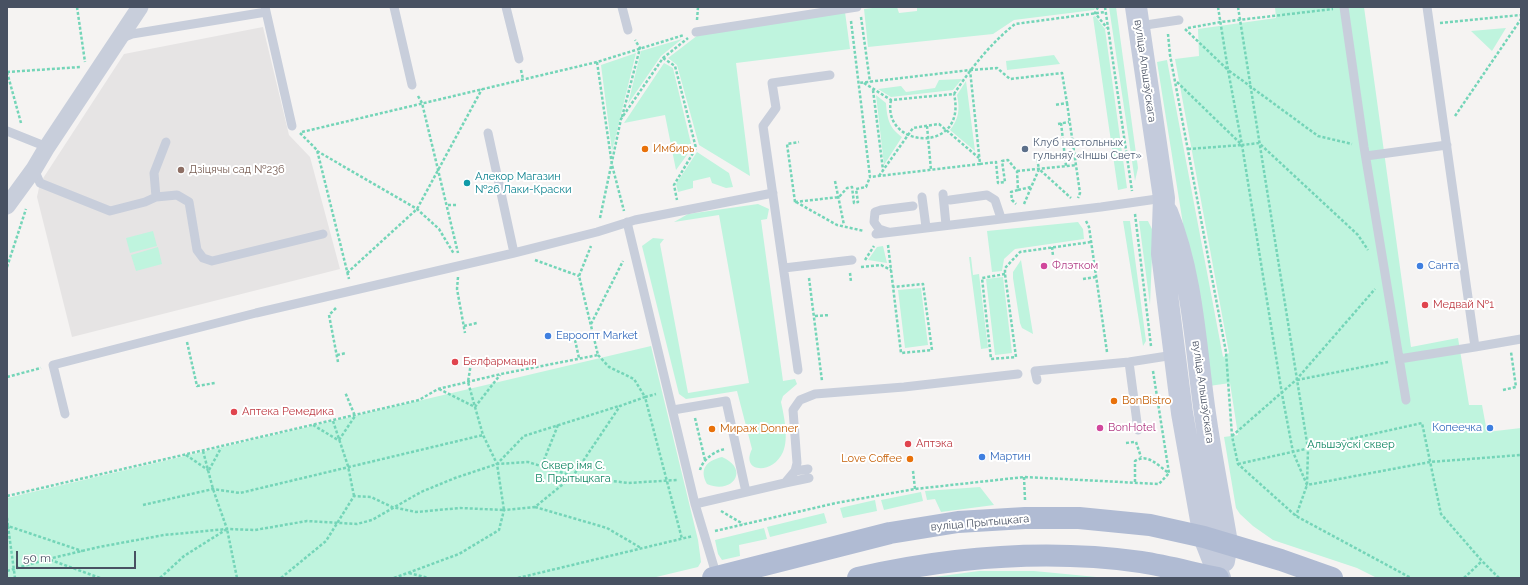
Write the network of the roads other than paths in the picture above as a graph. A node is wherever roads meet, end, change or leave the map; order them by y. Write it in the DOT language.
graph roads {
  1 [pos="140,7"];
  2 [pos="394,7"];
  3 [pos="506,7"];
  4 [pos="622,7"];
  5 [pos="1344,7"];
  6 [pos="1428,7"];
  7 [pos="265,9"];
  8 [pos="856,10"];
  9 [pos="795,11"];
  10 [pos="1138,16"];
  11 [pos="1179,25"];
  12 [pos="628,30"];
  13 [pos="696,32"];
  14 [pos="118,39"];
  15 [pos="519,59"];
  16 [pos="830,76"];
  17 [pos="412,85"];
  18 [pos="292,126"];
  19 [pos="7,131"];
  20 [pos="488,133"];
  21 [pos="166,142"];
  22 [pos="1447,145"];
  23 [pos="47,147"];
  24 [pos="1365,152"];
  25 [pos="34,168"];
  26 [pos="773,193"];
  27 [pos="156,197"];
  28 [pos="922,197"];
  29 [pos="1164,202"];
  30 [pos="7,206"];
  31 [pos="913,206"];
  32 [pos="1001,218"];
  33 [pos="628,222"];
  34 [pos="946,225"];
  35 [pos="926,227"];
  36 [pos="323,234"];
  37 [pos="876,234"];
  38 [pos="888,236"];
  39 [pos="514,253"];
  40 [pos="853,264"];
  41 [pos="784,268"];
  42 [pos="1521,340"];
  43 [pos="1475,347"];
  44 [pos="1174,355"];
  45 [pos="1400,359"];
  46 [pos="1129,362"];
  47 [pos="798,370"];
  48 [pos="1018,374"];
  49 [pos="1041,380"];
  50 [pos="1406,400"];
  51 [pos="673,410"];
  52 [pos="65,414"];
  53 [pos="1138,430"];
  54 [pos="808,469"];
  55 [pos="794,471"];
  56 [pos="809,478"];
  57 [pos="785,483"];
  58 [pos="746,492"];
  59 [pos="695,504"];
  60 [pos="1204,537"];
  61 [pos="1227,543"];
  62 [pos="715,577"];
  63 [pos="858,578"];
  64 [pos="1220,578"];
  65 [pos="1332,578"];
  1 -- 14 [label="street"];
  2 -- 17 [label="lane"];
  3 -- 15 [label="lane"];
  4 -- 12 [label="lane"];
  5 -- 24 [label="lane"];
  6 -- 22 [label="lane"];
  7 -- 14 [label="lane"];
  7 -- 18 [label="lane"];
  8 -- 9 [label="lane"];
  9 -- 13 [label="lane"];
  10 -- 11 [label="lane"];
  10 -- 29 [label="main road, вуліца Альшэўскага"];
  14 -- 23 [label="street"];
  16 -- 26 [label="lane"];
  19 -- 23 [label="lane"];
  20 -- 39 [label="lane"];
  21 -- 27 [label="lane"];
  22 -- 24 [label="lane"];
  22 -- 43 [label="lane"];
  23 -- 25 [label="street"];
  24 -- 45 [label="lane"];
  25 -- 27 [label="lane"];
  25 -- 30 [label="street"];
  26 -- 33 [label="lane"];
  26 -- 41 [label="lane"];
  27 -- 36 [label="lane"];
  28 -- 35 [label="lane"];
  29 -- 32 [label="lane"];
  29 -- 44 [label="main road, вуліца Альшэўскага"];
  29 -- 61 [label="main road, вуліца Альшэўскага"];
  31 -- 38 [label="lane"];
  32 -- 34 [label="lane"];
  32 -- 34 [label="lane"];
  33 -- 39 [label="lane"];
  33 -- 51 [label="lane"];
  34 -- 35 [label="lane"];
  35 -- 38 [label="lane"];
  37 -- 38 [label="lane"];
  39 -- 52 [label="lane"];
  40 -- 41 [label="lane"];
  41 -- 47 [label="lane"];
  42 -- 43 [label="lane"];
  43 -- 45 [label="lane"];
  44 -- 46 [label="lane"];
  44 -- 60 [label="main road, вуліца Альшэўскага"];
  45 -- 50 [label="lane"];
  46 -- 49 [label="lane"];
  46 -- 53 [label="lane"];
  48 -- 55 [label="lane"];
  51 -- 58 [label="lane"];
  51 -- 59 [label="lane"];
  54 -- 55 [label="lane"];
  55 -- 57 [label="lane"];
  56 -- 57 [label="lane"];
  57 -- 58 [label="lane"];
  58 -- 59 [label="lane"];
  59 -- 62 [label="lane"];
  60 -- 61 [label="main road, вуліца Прытыцкага"];
  60 -- 62 [label="main road, вуліца Прытыцкага"];
  60 -- 64 [label="main road, вуліца Альшэўскага"];
  61 -- 64 [label="main road, вуліца Альшэўскага"];
  61 -- 65 [label="main road, вуліца Прытыцкага"];
  63 -- 64 [label="main road"];
}
